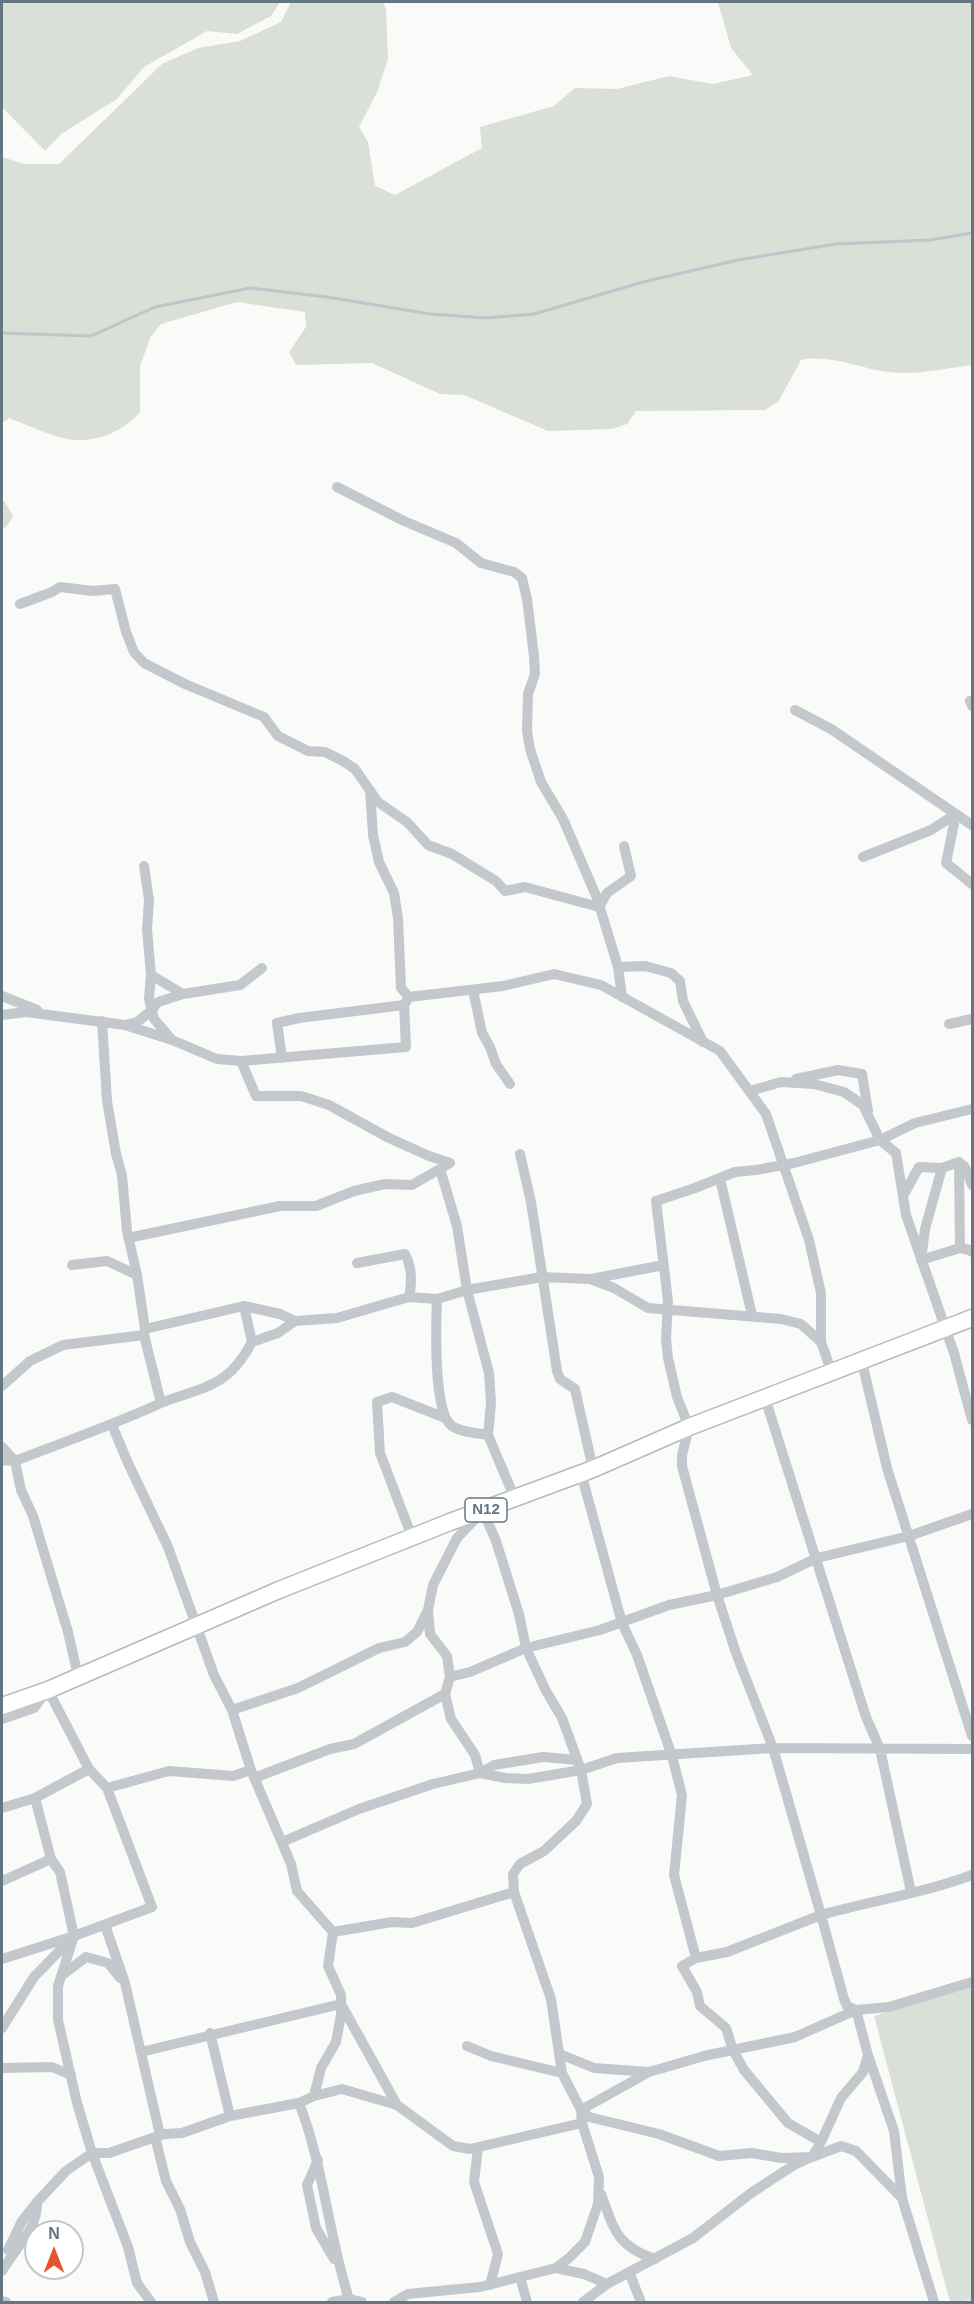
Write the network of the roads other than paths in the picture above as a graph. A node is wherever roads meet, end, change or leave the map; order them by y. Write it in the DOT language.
graph roads {
  1 [pos="337,487"];
  2 [pos="20,604"];
  3 [pos="795,710"];
  4 [pos="370,790"];
  5 [pos="956,814"];
  6 [pos="972,825"];
  7 [pos="624,846"];
  8 [pos="863,857"];
  9 [pos="144,866"];
  10 [pos="972,884"];
  11 [pos="599,907"];
  12 [pos="618,967"];
  13 [pos="262,968"];
  14 [pos="151,975"];
  15 [pos="473,990"];
  16 [pos="183,994"];
  17 [pos="2,996"];
  18 [pos="621,997"];
  19 [pos="406,1001"];
  20 [pos="151,1011"];
  21 [pos="44,1014"];
  22 [pos="2,1016"];
  23 [pos="972,1019"];
  24 [pos="102,1022"];
  25 [pos="948,1024"];
  26 [pos="125,1025"];
  27 [pos="172,1041"];
  28 [pos="703,1042"];
  29 [pos="282,1058"];
  30 [pos="241,1061"];
  31 [pos="781,1082"];
  32 [pos="510,1084"];
  33 [pos="750,1091"];
  34 [pos="972,1109"];
  35 [pos="869,1118"];
  36 [pos="880,1140"];
  37 [pos="520,1154"];
  38 [pos="959,1162"];
  39 [pos="782,1165"];
  40 [pos="942,1168"];
  41 [pos="440,1169"];
  42 [pos="720,1179"];
  43 [pos="972,1185"];
  44 [pos="903,1197"];
  45 [pos="128,1238"];
  46 [pos="960,1248"];
  47 [pos="972,1252"];
  48 [pos="921,1260"];
  49 [pos="357,1263"];
  50 [pos="72,1265"];
  51 [pos="664,1265"];
  52 [pos="137,1275"];
  53 [pos="542,1277"];
  54 [pos="590,1279"];
  55 [pos="467,1290"];
  56 [pos="409,1297"];
  57 [pos="436,1299"];
  58 [pos="244,1306"];
  59 [pos="669,1311"];
  60 [pos="752,1316"];
  61 [pos="972,1318"];
  62 [pos="295,1321"];
  63 [pos="944,1327"];
  64 [pos="144,1332"];
  65 [pos="252,1342"];
  66 [pos="821,1342"];
  67 [pos="862,1362"];
  68 [pos="832,1373"];
  69 [pos="2,1386"];
  70 [pos="765,1398"];
  71 [pos="161,1403"];
  72 [pos="443,1417"];
  73 [pos="972,1420"];
  74 [pos="112,1425"];
  75 [pos="689,1427"];
  76 [pos="488,1435"];
  77 [pos="2,1447"];
  78 [pos="2,1460"];
  79 [pos="15,1461"];
  80 [pos="587,1471"];
  81 [pos="515,1499"];
  82 [pos="483,1511"];
  83 [pos="972,1514"];
  84 [pos="909,1536"];
  85 [pos="412,1537"];
  86 [pos="817,1558"];
  87 [pos="717,1595"];
  88 [pos="428,1610"];
  89 [pos="621,1623"];
  90 [pos="197,1625"];
  91 [pos="526,1648"];
  92 [pos="78,1676"];
  93 [pos="450,1677"];
  94 [pos="48,1690"];
  95 [pos="445,1694"];
  96 [pos="2,1706"];
  97 [pos="232,1710"];
  98 [pos="2,1719"];
  99 [pos="972,1736"];
  100 [pos="773,1748"];
  101 [pos="880,1749"];
  102 [pos="972,1749"];
  103 [pos="672,1756"];
  104 [pos="579,1765"];
  105 [pos="88,1768"];
  106 [pos="480,1773"];
  107 [pos="253,1774"];
  108 [pos="107,1788"];
  109 [pos="35,1798"];
  110 [pos="2,1808"];
  111 [pos="282,1842"];
  112 [pos="51,1859"];
  113 [pos="972,1875"];
  114 [pos="2,1881"];
  115 [pos="514,1892"];
  116 [pos="912,1892"];
  117 [pos="821,1915"];
  118 [pos="105,1924"];
  119 [pos="333,1932"];
  120 [pos="75,1936"];
  121 [pos="696,1958"];
  122 [pos="2,1959"];
  123 [pos="61,1976"];
  124 [pos="972,1982"];
  125 [pos="124,1983"];
  126 [pos="341,2004"];
  127 [pos="856,2010"];
  128 [pos="2,2028"];
  129 [pos="210,2033"];
  130 [pos="467,2046"];
  131 [pos="733,2049"];
  132 [pos="141,2052"];
  133 [pos="65,2054"];
  134 [pos="560,2054"];
  135 [pos="868,2055"];
  136 [pos="52,2067"];
  137 [pos="2,2068"];
  138 [pos="649,2072"];
  139 [pos="562,2073"];
  140 [pos="70,2075"];
  141 [pos="314,2096"];
  142 [pos="298,2103"];
  143 [pos="397,2104"];
  144 [pos="580,2110"];
  145 [pos="230,2116"];
  146 [pos="582,2123"];
  147 [pos="158,2136"];
  148 [pos="821,2142"];
  149 [pos="478,2148"];
  150 [pos="92,2153"];
  151 [pos="812,2157"];
  152 [pos="318,2159"];
  153 [pos="599,2188"];
  154 [pos="902,2198"];
  155 [pos="37,2202"];
  156 [pos="655,2259"];
  157 [pos="2,2262"];
  158 [pos="338,2266"];
  159 [pos="556,2268"];
  160 [pos="2,2271"];
  161 [pos="629,2272"];
  162 [pos="520,2277"];
  163 [pos="606,2284"];
  164 [pos="490,2285"];
  165 [pos="349,2299"];
  166 [pos="2,2301"];
  167 [pos="6,2302"];
  168 [pos="151,2302"];
  169 [pos="214,2302"];
  170 [pos="332,2302"];
  171 [pos="362,2302"];
  172 [pos="394,2302"];
  173 [pos="527,2302"];
  174 [pos="583,2302"];
  175 [pos="641,2302"];
  176 [pos="934,2302"];
  1 -- 11 [label="street"];
  2 -- 4 [label="street"];
  3 -- 5 [label="street"];
  4 -- 11 [label="street"];
  4 -- 19 [label="street"];
  5 -- 6 [label="street"];
  5 -- 8 [label="street"];
  5 -- 10 [label="street"];
  7 -- 11 [label="street"];
  9 -- 14 [label="street"];
  11 -- 12 [label="street"];
  12 -- 18 [label="street"];
  12 -- 28 [label="street"];
  13 -- 16 [label="street"];
  14 -- 16 [label="street"];
  14 -- 20 [label="street"];
  15 -- 18 [label="street"];
  15 -- 19 [label="street"];
  15 -- 32 [label="street"];
  16 -- 20 [label="street"];
  17 -- 21 [label="street"];
  18 -- 28 [label="street"];
  19 -- 29 [label="street"];
  19 -- 29 [label="street"];
  20 -- 26 [label="street"];
  20 -- 27 [label="street"];
  21 -- 22 [label="street"];
  21 -- 24 [label="street"];
  23 -- 25 [label="street"];
  24 -- 26 [label="street"];
  24 -- 45 [label="street"];
  26 -- 27 [label="street"];
  27 -- 30 [label="street"];
  28 -- 33 [label="street"];
  29 -- 30 [label="street"];
  30 -- 41 [label="street"];
  31 -- 33 [label="street"];
  31 -- 35 [label="street"];
  31 -- 35 [label="street"];
  33 -- 39 [label="street"];
  34 -- 36 [label="street"];
  35 -- 36 [label="street"];
  36 -- 39 [label="street"];
  36 -- 44 [label="street"];
  37 -- 53 [label="street"];
  38 -- 40 [label="street"];
  38 -- 43 [label="street"];
  38 -- 46 [label="street"];
  39 -- 42 [label="street"];
  39 -- 66 [label="street"];
  40 -- 44 [label="street"];
  40 -- 48 [label="street"];
  41 -- 45 [label="street"];
  41 -- 55 [label="street"];
  42 -- 51 [label="street"];
  42 -- 60 [label="street"];
  44 -- 48 [label="street"];
  45 -- 52 [label="street"];
  46 -- 47 [label="street"];
  46 -- 48 [label="street"];
  48 -- 63 [label="street"];
  49 -- 56 [label="street"];
  50 -- 52 [label="street"];
  51 -- 54 [label="street"];
  51 -- 59 [label="street"];
  52 -- 64 [label="street"];
  53 -- 54 [label="street"];
  53 -- 55 [label="street"];
  53 -- 80 [label="street"];
  54 -- 59 [label="street"];
  55 -- 57 [label="street"];
  55 -- 76 [label="street"];
  56 -- 57 [label="street"];
  56 -- 62 [label="street"];
  57 -- 72 [label="street"];
  58 -- 62 [label="street"];
  58 -- 64 [label="street"];
  58 -- 65 [label="street"];
  59 -- 60 [label="street"];
  59 -- 75 [label="street"];
  60 -- 66 [label="street"];
  61 -- 63 [label="main road, N12"];
  62 -- 65 [label="street"];
  63 -- 67 [label="main road, N12"];
  63 -- 73 [label="street"];
  64 -- 69 [label="street"];
  64 -- 71 [label="street"];
  65 -- 71 [label="street"];
  66 -- 68 [label="street"];
  67 -- 68 [label="main road, N12"];
  67 -- 84 [label="street"];
  68 -- 70 [label="main road, N12"];
  70 -- 75 [label="main road, N12"];
  70 -- 86 [label="street"];
  71 -- 74 [label="street"];
  72 -- 76 [label="street"];
  72 -- 85 [label="street"];
  74 -- 79 [label="street"];
  74 -- 90 [label="street"];
  75 -- 80 [label="main road, N12"];
  75 -- 87 [label="street"];
  76 -- 81 [label="street"];
  77 -- 79 [label="street"];
  78 -- 79 [label="street"];
  79 -- 92 [label="street"];
  80 -- 81 [label="main road, N12"];
  80 -- 89 [label="street"];
  81 -- 82 [label="main road, N12"];
  82 -- 85 [label="main road, N12"];
  82 -- 88 [label="street"];
  82 -- 91 [label="street"];
  83 -- 84 [label="street"];
  84 -- 86 [label="street"];
  84 -- 99 [label="street"];
  85 -- 90 [label="main road, N12"];
  86 -- 87 [label="street"];
  86 -- 101 [label="street"];
  87 -- 89 [label="street"];
  87 -- 100 [label="street"];
  88 -- 93 [label="street"];
  88 -- 97 [label="street"];
  89 -- 91 [label="street"];
  89 -- 103 [label="street"];
  90 -- 92 [label="main road, N12"];
  90 -- 97 [label="street"];
  91 -- 93 [label="street"];
  91 -- 104 [label="street"];
  92 -- 94 [label="main road, N12"];
  93 -- 95 [label="street"];
  94 -- 96 [label="main road, N12"];
  94 -- 98 [label="street"];
  94 -- 105 [label="street"];
  95 -- 106 [label="street"];
  95 -- 107 [label="street"];
  97 -- 107 [label="street"];
  100 -- 101 [label="street"];
  100 -- 103 [label="street"];
  100 -- 117 [label="street"];
  101 -- 102 [label="street"];
  101 -- 116 [label="street"];
  103 -- 104 [label="street"];
  103 -- 121 [label="street"];
  104 -- 106 [label="street"];
  104 -- 106 [label="street"];
  104 -- 115 [label="street"];
  105 -- 108 [label="street"];
  105 -- 109 [label="street"];
  106 -- 111 [label="street"];
  107 -- 108 [label="street"];
  107 -- 111 [label="street"];
  108 -- 118 [label="street"];
  109 -- 110 [label="street"];
  109 -- 112 [label="street"];
  111 -- 119 [label="street"];
  112 -- 114 [label="street"];
  112 -- 120 [label="street"];
  113 -- 116 [label="street"];
  115 -- 119 [label="street"];
  115 -- 134 [label="street"];
  116 -- 117 [label="street"];
  117 -- 121 [label="street"];
  117 -- 127 [label="street"];
  118 -- 120 [label="street"];
  118 -- 125 [label="street"];
  119 -- 126 [label="street"];
  120 -- 122 [label="street"];
  120 -- 123 [label="street"];
  120 -- 128 [label="street"];
  121 -- 131 [label="street"];
  123 -- 125 [label="street"];
  123 -- 133 [label="street"];
  124 -- 127 [label="street"];
  125 -- 132 [label="street"];
  126 -- 129 [label="street"];
  126 -- 141 [label="street"];
  126 -- 143 [label="street"];
  127 -- 131 [label="street"];
  127 -- 135 [label="street"];
  129 -- 132 [label="street"];
  129 -- 145 [label="street"];
  130 -- 139 [label="street"];
  131 -- 138 [label="street"];
  131 -- 148 [label="street"];
  132 -- 147 [label="street"];
  133 -- 136 [label="street"];
  133 -- 140 [label="street"];
  134 -- 138 [label="street"];
  134 -- 139 [label="street"];
  135 -- 148 [label="street"];
  135 -- 154 [label="street"];
  136 -- 137 [label="street"];
  136 -- 140 [label="street"];
  138 -- 144 [label="street"];
  139 -- 144 [label="street"];
  140 -- 150 [label="street"];
  141 -- 142 [label="street"];
  141 -- 143 [label="street"];
  142 -- 145 [label="street"];
  142 -- 152 [label="street"];
  143 -- 149 [label="street"];
  144 -- 146 [label="street"];
  144 -- 151 [label="street"];
  145 -- 147 [label="street"];
  146 -- 149 [label="street"];
  146 -- 153 [label="street"];
  147 -- 150 [label="street"];
  147 -- 169 [label="street"];
  148 -- 151 [label="street"];
  149 -- 164 [label="street"];
  150 -- 155 [label="street"];
  150 -- 168 [label="street"];
  151 -- 154 [label="street"];
  151 -- 156 [label="street"];
  152 -- 158 [label="street"];
  152 -- 158 [label="street"];
  153 -- 156 [label="street"];
  153 -- 159 [label="street"];
  154 -- 176 [label="street"];
  155 -- 157 [label="street"];
  155 -- 160 [label="street"];
  156 -- 161 [label="street"];
  158 -- 165 [label="street"];
  159 -- 162 [label="street"];
  159 -- 163 [label="street"];
  161 -- 163 [label="street"];
  161 -- 175 [label="street"];
  162 -- 164 [label="street"];
  162 -- 173 [label="street"];
  163 -- 174 [label="street"];
  164 -- 172 [label="street"];
  165 -- 170 [label="street"];
  165 -- 171 [label="street"];
  166 -- 167 [label="street"];
}
